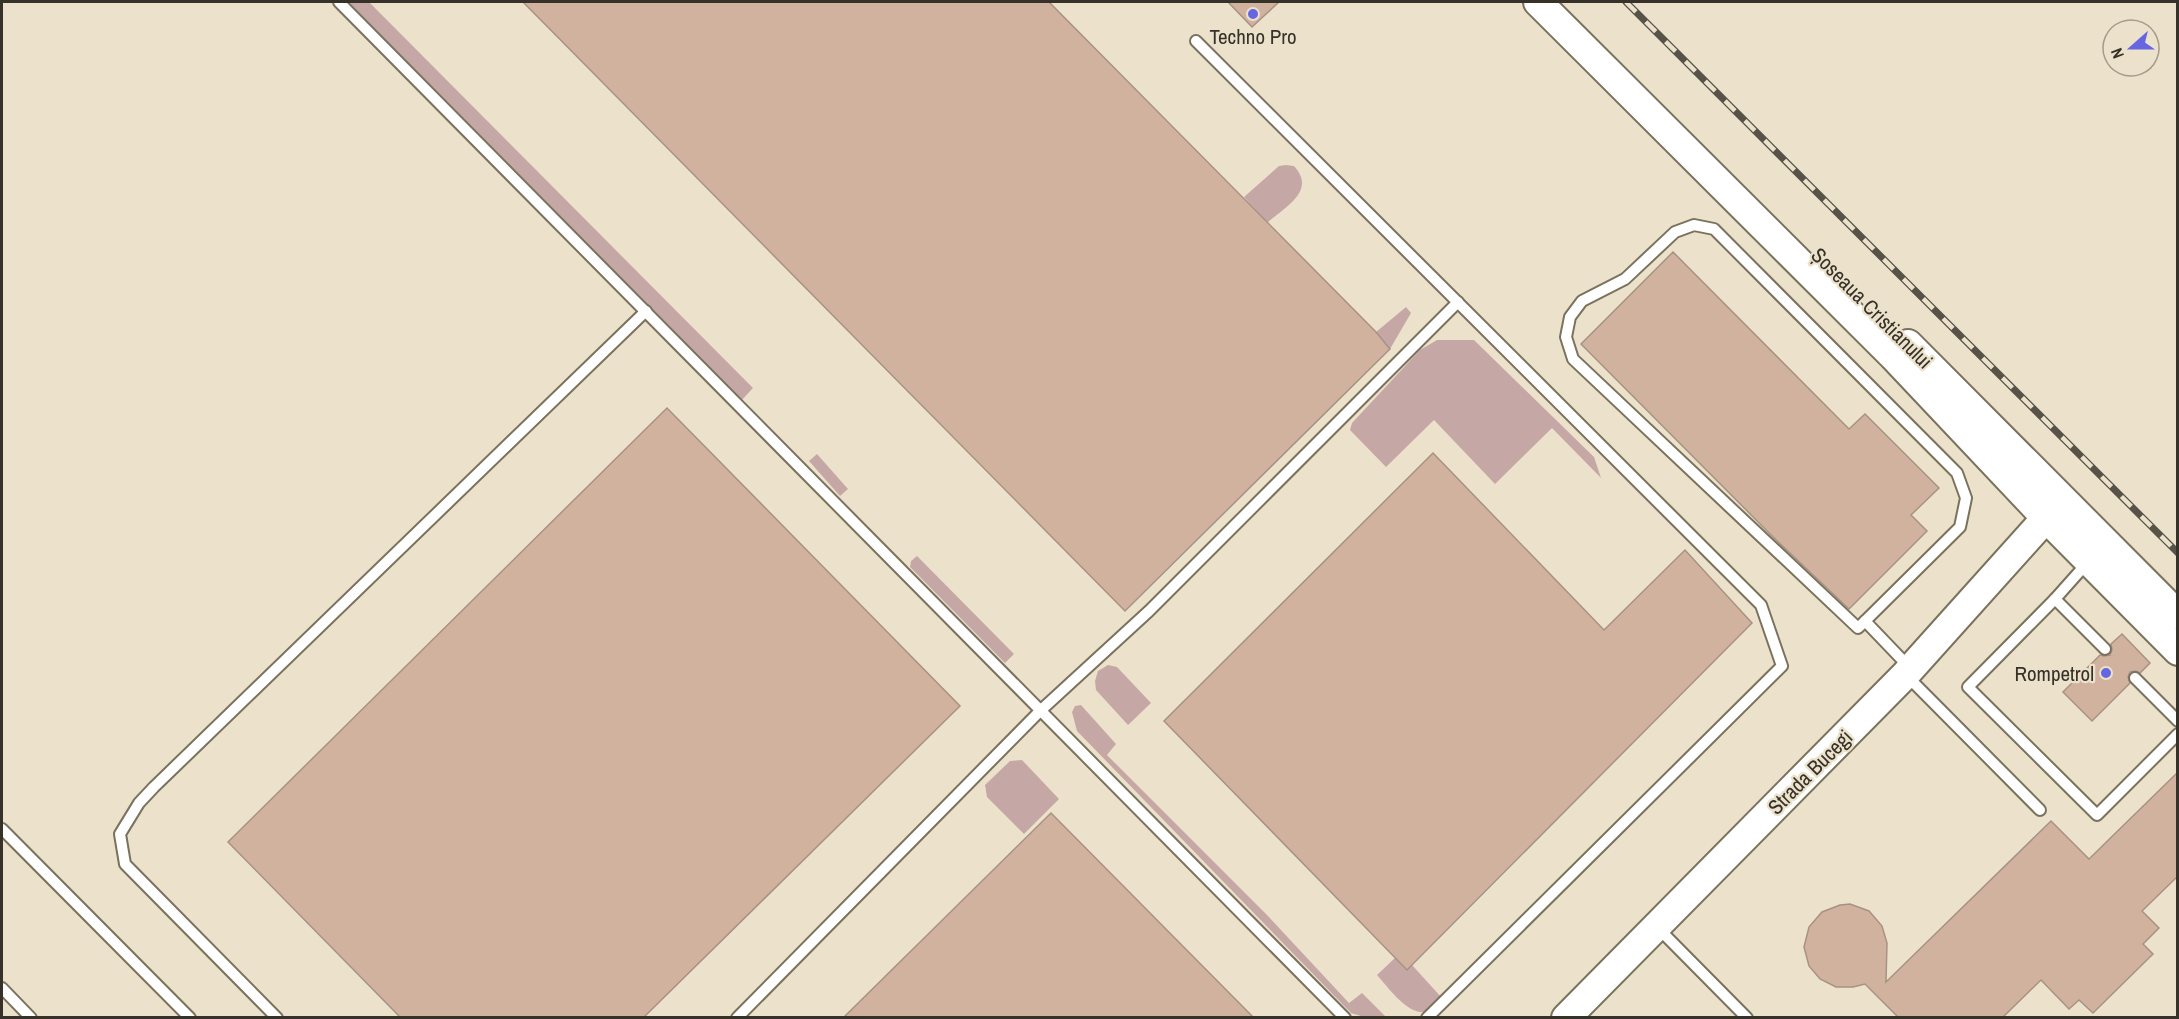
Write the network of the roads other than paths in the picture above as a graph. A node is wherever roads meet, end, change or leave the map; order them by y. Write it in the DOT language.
graph roads {
  1 [pos="339,2"];
  2 [pos="1538,2"];
  3 [pos="1566,2"];
  4 [pos="1196,41"];
  5 [pos="1458,302"];
  6 [pos="646,310"];
  7 [pos="2046,518"];
  8 [pos="2088,561"];
  9 [pos="2055,598"];
  10 [pos="2178,615"];
  11 [pos="1865,621"];
  12 [pos="2178,633"];
  13 [pos="2106,649"];
  14 [pos="2178,651"];
  15 [pos="1908,672"];
  16 [pos="2134,678"];
  17 [pos="1040,711"];
  18 [pos="2178,721"];
  19 [pos="2178,734"];
  20 [pos="2040,810"];
  21 [pos="2,829"];
  22 [pos="1657,927"];
  23 [pos="2,988"];
  24 [pos="31,1017"];
  25 [pos="190,1017"];
  26 [pos="277,1017"];
  27 [pos="737,1017"];
  28 [pos="1345,1017"];
  29 [pos="1427,1017"];
  30 [pos="1566,1017"];
  31 [pos="1747,1017"];
  1 -- 6 [label="lane"];
  2 -- 7 [label="main road, Șoseaua Cristianului"];
  3 -- 10 [label="main road, Șoseaua Cristianului"];
  4 -- 5 [label="lane"];
  5 -- 17 [label="lane"];
  5 -- 29 [label="lane"];
  6 -- 17 [label="lane"];
  6 -- 26 [label="lane"];
  7 -- 8 [label="main road, Șoseaua Cristianului"];
  7 -- 12 [label="main road"];
  7 -- 15 [label="main road, Strada Bucegi"];
  8 -- 9 [label="lane"];
  8 -- 14 [label="main road, Șoseaua Cristianului"];
  9 -- 13 [label="lane"];
  9 -- 19 [label="lane"];
  11 -- 11 [label="lane"];
  11 -- 15 [label="lane"];
  15 -- 20 [label="lane"];
  15 -- 22 [label="main road, Strada Bucegi"];
  16 -- 18 [label="lane"];
  17 -- 27 [label="lane"];
  17 -- 28 [label="lane"];
  21 -- 25 [label="lane"];
  22 -- 30 [label="main road, Strada Bucegi"];
  22 -- 31 [label="lane"];
  23 -- 24 [label="lane"];
}
